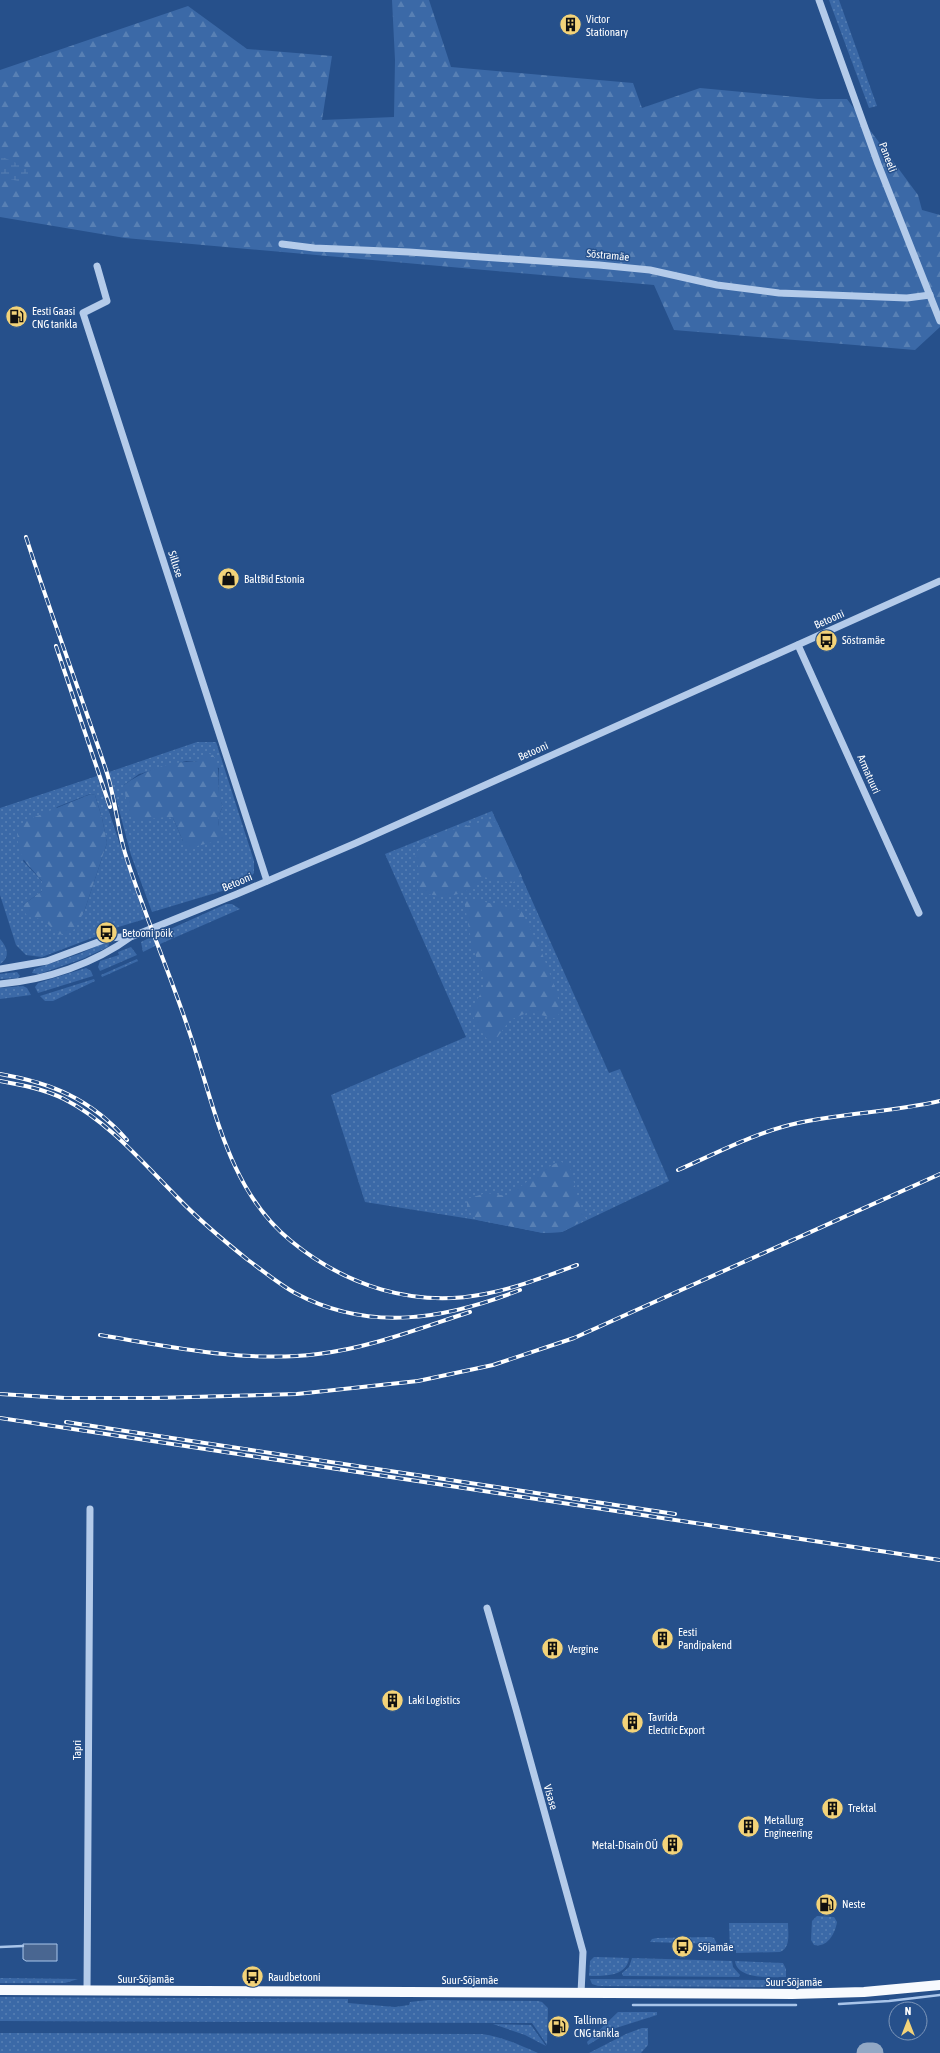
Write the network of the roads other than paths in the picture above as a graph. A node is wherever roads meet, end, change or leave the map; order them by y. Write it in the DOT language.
graph roads {
  1 [pos="819,0"];
  2 [pos="282,244"];
  3 [pos="97,266"];
  4 [pos="930,295"];
  5 [pos="940,321"];
  6 [pos="940,581"];
  7 [pos="798,645"];
  8 [pos="267,881"];
  9 [pos="919,913"];
  10 [pos="132,936"];
  11 [pos="0,969"];
  12 [pos="0,984"];
  13 [pos="90,1509"];
  14 [pos="487,1608"];
  15 [pos="940,1985"];
  16 [pos="0,1990"];
  17 [pos="87,1991"];
  18 [pos="581,1993"];
  1 -- 4 [label="street, Paneeli"];
  2 -- 4 [label="street, Sõstramäe"];
  3 -- 8 [label="street, Silluse"];
  4 -- 5 [label="street, Paneeli"];
  6 -- 7 [label="street, Betooni"];
  7 -- 8 [label="street, Betooni"];
  7 -- 9 [label="street, Armatuuri"];
  8 -- 10 [label="street, Betooni"];
  10 -- 11 [label="street, Betooni"];
  10 -- 12 [label="street, Betooni"];
  13 -- 17 [label="street, Tapri"];
  14 -- 18 [label="street, Visase"];
  15 -- 18 [label="main road, Suur-Sõjamäe"];
  16 -- 17 [label="main road, Suur-Sõjamäe"];
  17 -- 18 [label="main road, Suur-Sõjamäe"];
}
